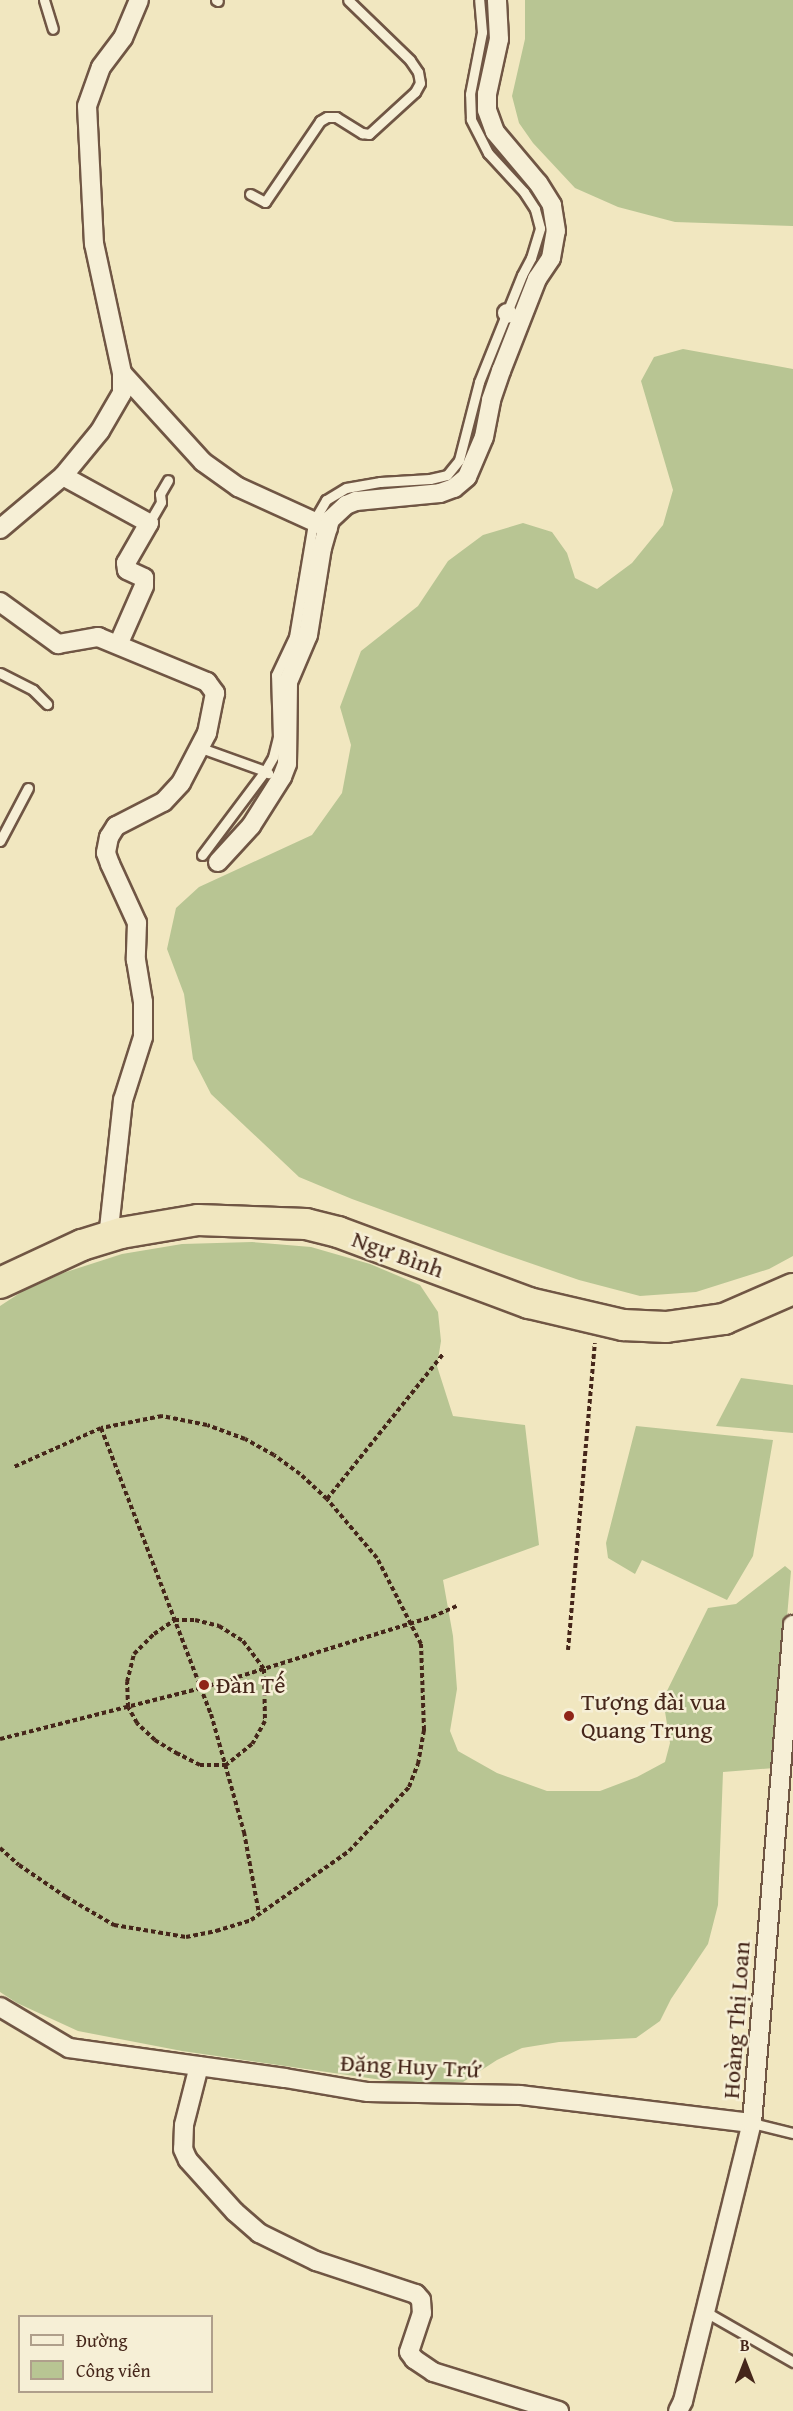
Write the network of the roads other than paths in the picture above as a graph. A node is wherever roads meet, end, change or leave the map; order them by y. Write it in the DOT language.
graph roads {
  1 [pos="44,0"];
  2 [pos="139,0"];
  3 [pos="348,0"];
  4 [pos="479,0"];
  5 [pos="497,0"];
  6 [pos="53,29"];
  7 [pos="250,194"];
  8 [pos="514,316"];
  9 [pos="122,373"];
  10 [pos="63,476"];
  11 [pos="168,480"];
  12 [pos="149,523"];
  13 [pos="321,525"];
  14 [pos="0,529"];
  15 [pos="0,602"];
  16 [pos="118,645"];
  17 [pos="0,673"];
  18 [pos="47,704"];
  19 [pos="201,748"];
  20 [pos="273,774"];
  21 [pos="28,788"];
  22 [pos="0,841"];
  23 [pos="210,858"];
  24 [pos="108,1237"];
  25 [pos="0,1282"];
  26 [pos="793,1289"];
  27 [pos="793,1625"];
  28 [pos="0,2007"];
  29 [pos="199,2066"];
  30 [pos="752,2123"];
  31 [pos="793,2133"];
  32 [pos="704,2311"];
  33 [pos="793,2362"];
  34 [pos="559,2411"];
  35 [pos="678,2411"];
  1 -- 6 [label="lane"];
  2 -- 9 [label="street"];
  3 -- 7 [label="lane"];
  4 -- 8 [label="lane"];
  5 -- 8 [label="street"];
  8 -- 13 [label="street"];
  9 -- 10 [label="street"];
  9 -- 13 [label="street"];
  10 -- 12 [label="street"];
  10 -- 14 [label="street"];
  11 -- 12 [label="lane"];
  12 -- 16 [label="street"];
  13 -- 20 [label="street"];
  15 -- 16 [label="street"];
  16 -- 19 [label="street"];
  17 -- 18 [label="lane"];
  19 -- 20 [label="lane"];
  19 -- 24 [label="street"];
  20 -- 23 [label="street"];
  21 -- 22 [label="lane"];
  24 -- 25 [label="highway, Ngự Bình"];
  24 -- 26 [label="highway, Ngự Bình"];
  27 -- 30 [label="street, Hoàng Thị Loan"];
  28 -- 29 [label="street, Đặng Huy Trứ"];
  29 -- 30 [label="street, Đặng Huy Trứ"];
  29 -- 34 [label="street"];
  30 -- 31 [label="lane, Đặng Huy Trứ"];
  30 -- 32 [label="street, Hoàng Thị Loan"];
  32 -- 33 [label="lane"];
  32 -- 35 [label="street, Hoàng Thị Loan"];
}
